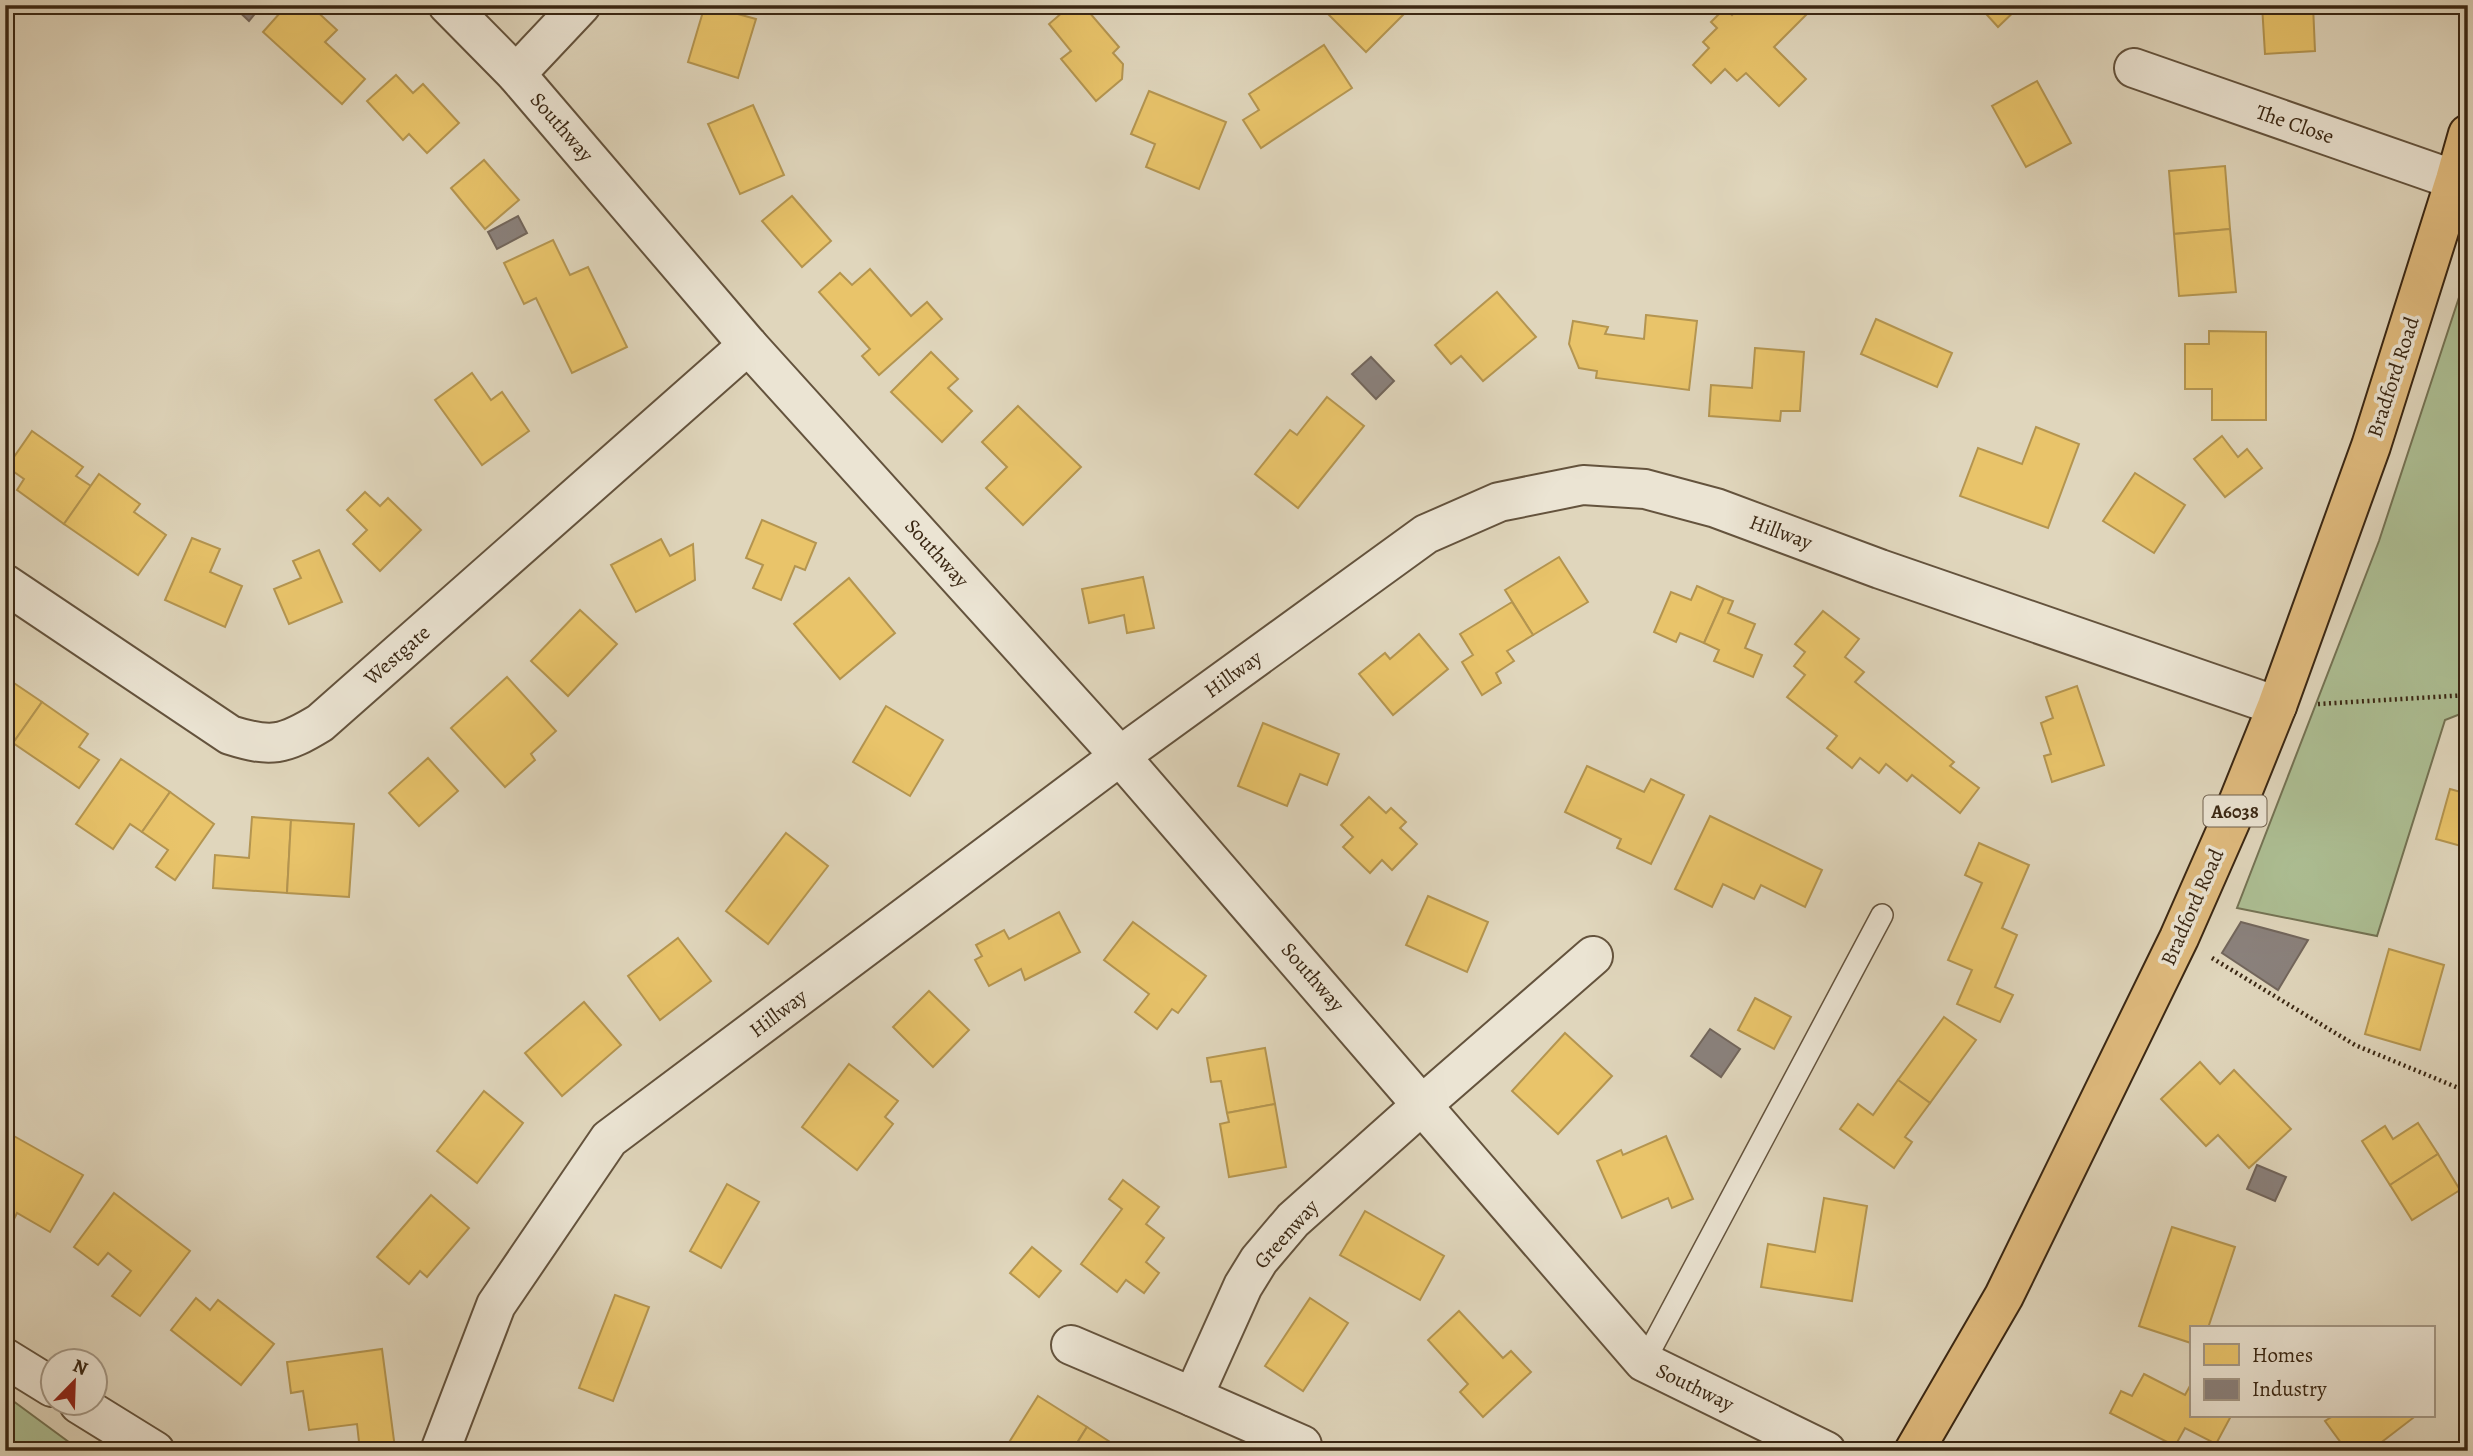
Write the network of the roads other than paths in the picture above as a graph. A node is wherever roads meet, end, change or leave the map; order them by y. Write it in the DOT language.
graph roads {
  1 [pos="448,5"];
  2 [pos="581,5"];
  3 [pos="2134,68"];
  4 [pos="516,74"];
  5 [pos="2468,134"];
  6 [pos="2455,180"];
  7 [pos="748,345"];
  8 [pos="5,584"];
  9 [pos="2277,706"];
  10 [pos="1120,756"];
  11 [pos="1882,915"];
  12 [pos="1593,957"];
  13 [pos="1423,1104"];
  14 [pos="1070,1345"];
  15 [pos="5,1358"];
  16 [pos="1644,1362"];
  17 [pos="38,1378"];
  18 [pos="1193,1397"];
  19 [pos="102,1418"];
  20 [pos="1302,1445"];
  21 [pos="155,1451"];
  22 [pos="440,1451"];
  23 [pos="1826,1451"];
  24 [pos="1914,1451"];
  1 -- 4 [label="street, Southway"];
  2 -- 4 [label="street"];
  3 -- 6 [label="street, The Close"];
  4 -- 7 [label="street, Southway"];
  5 -- 6 [label="main road, Bradford Road / A6038"];
  6 -- 9 [label="main road, Bradford Road / A6038"];
  7 -- 8 [label="street, Westgate"];
  7 -- 10 [label="street, Southway"];
  9 -- 10 [label="street, Hillway"];
  9 -- 24 [label="main road, Bradford Road / A6038"];
  10 -- 13 [label="street, Southway"];
  10 -- 22 [label="street, Hillway"];
  11 -- 16 [label="lane"];
  12 -- 13 [label="street"];
  13 -- 16 [label="street, Southway"];
  13 -- 18 [label="street, Greenway"];
  14 -- 18 [label="street"];
  15 -- 17 [label="street"];
  16 -- 23 [label="street, Southway"];
  18 -- 20 [label="street"];
  19 -- 21 [label="street"];
}
